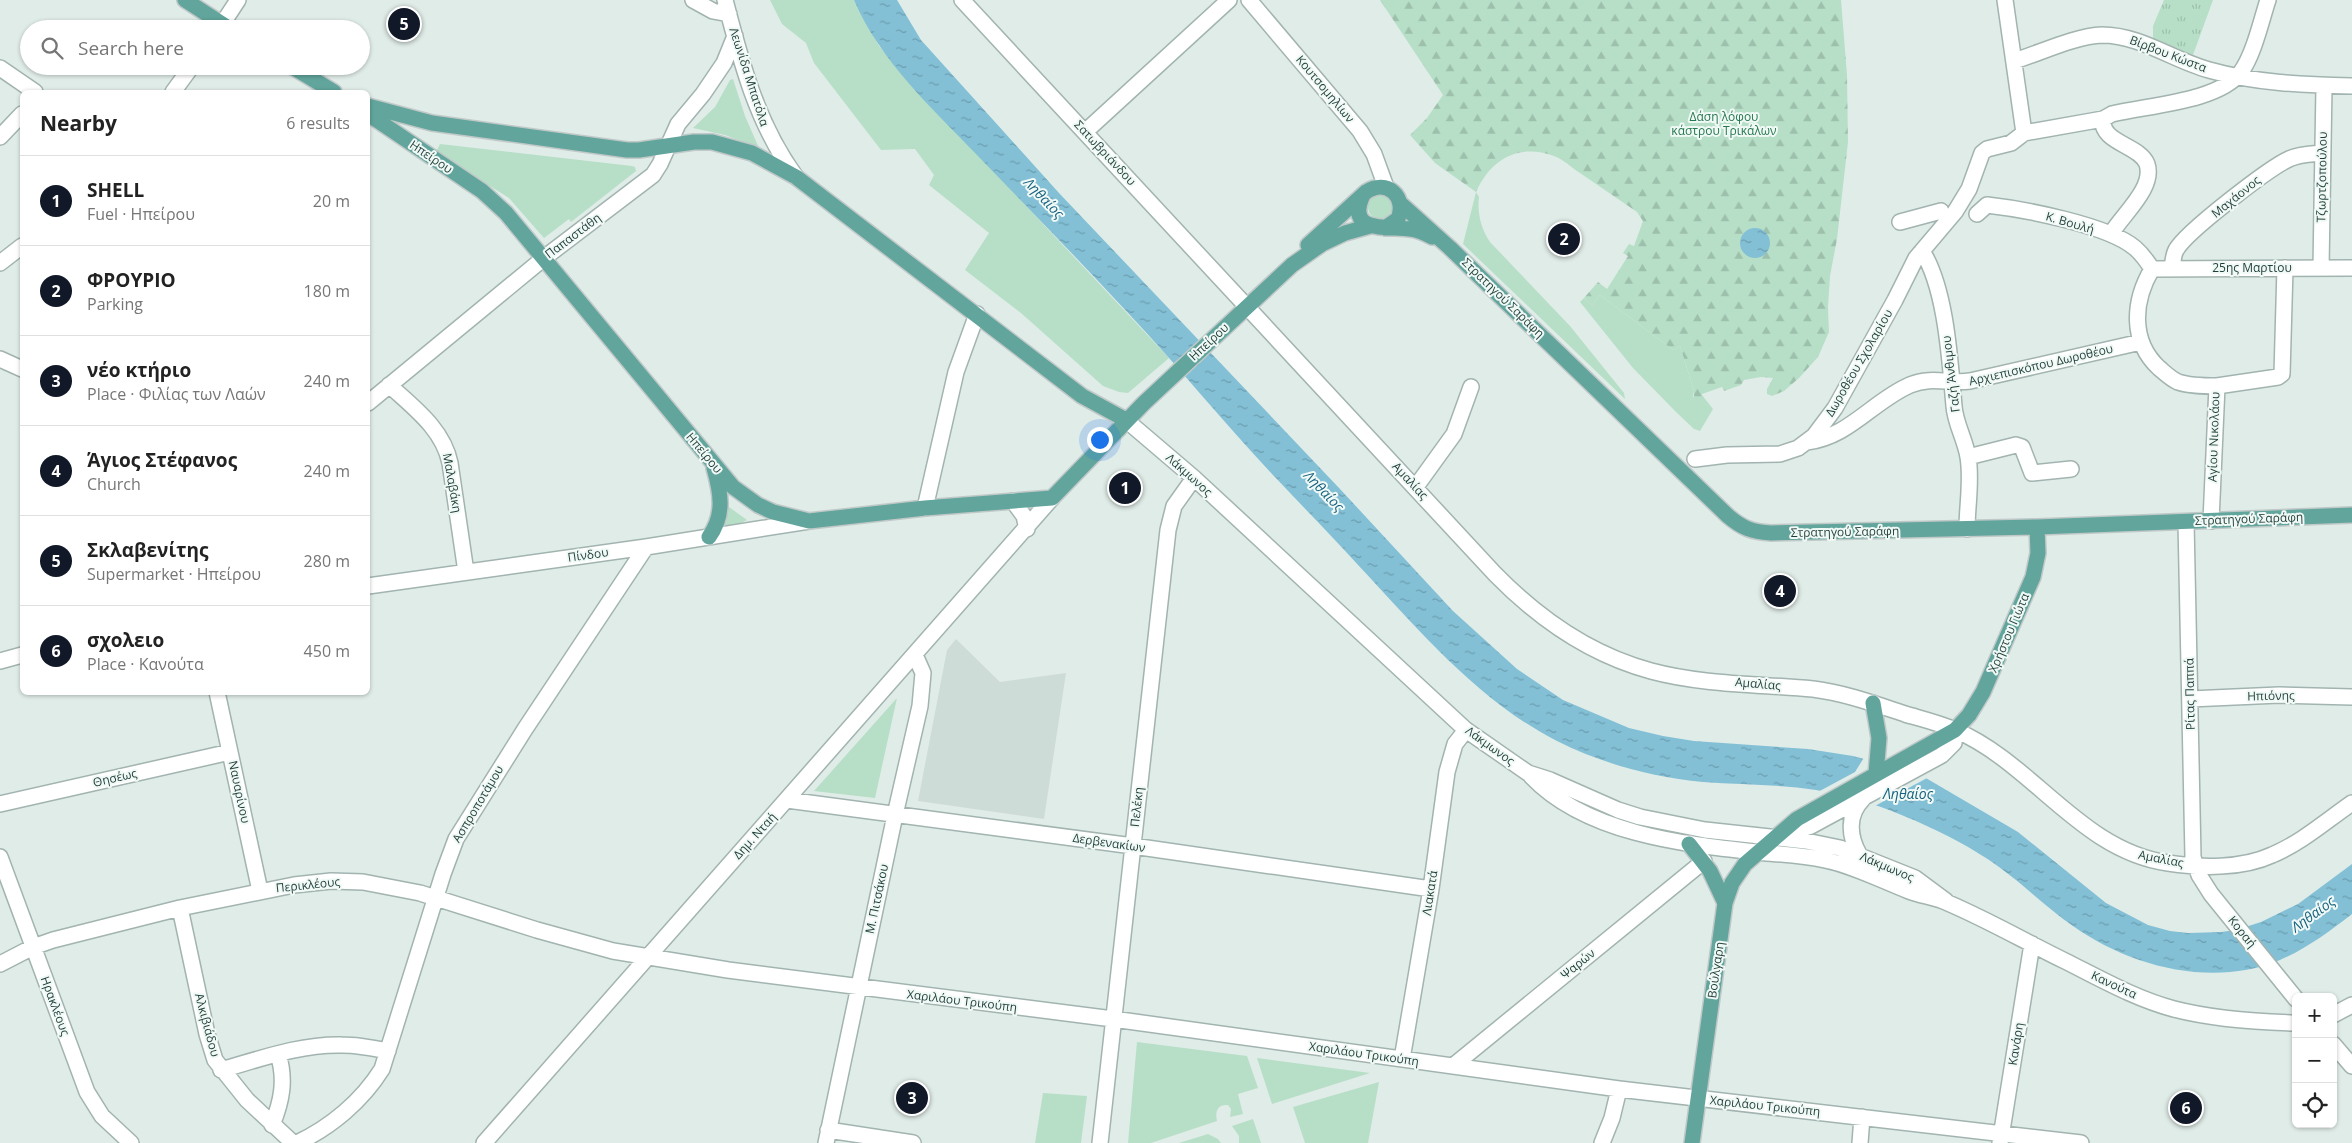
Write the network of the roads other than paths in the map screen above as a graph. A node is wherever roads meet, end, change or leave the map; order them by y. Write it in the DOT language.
graph roads {
  1 [pos="184,0"];
  2 [pos="238,0"];
  3 [pos="693,0"];
  4 [pos="962,0"];
  5 [pos="1229,0"];
  6 [pos="1249,0"];
  7 [pos="2005,0"];
  8 [pos="2268,0"];
  9 [pos="727,7"];
  10 [pos="214,20"];
  11 [pos="228,20"];
  12 [pos="735,36"];
  13 [pos="2014,61"];
  14 [pos="0,68"];
  15 [pos="185,75"];
  16 [pos="306,75"];
  17 [pos="2237,77"];
  18 [pos="2324,86"];
  19 [pos="2352,86"];
  20 [pos="31,90"];
  21 [pos="174,90"];
  22 [pos="331,90"];
  23 [pos="370,107"];
  24 [pos="370,115"];
  25 [pos="20,116"];
  26 [pos="2103,119"];
  27 [pos="1086,131"];
  28 [pos="2024,133"];
  29 [pos="0,137"];
  30 [pos="668,146"];
  31 [pos="2322,153"];
  32 [pos="796,177"];
  33 [pos="1386,187"];
  34 [pos="1363,194"];
  35 [pos="1401,204"];
  36 [pos="1948,211"];
  37 [pos="1977,214"];
  38 [pos="1900,222"];
  39 [pos="1378,227"];
  40 [pos="2111,234"];
  41 [pos="20,247"];
  42 [pos="1450,248"];
  43 [pos="1922,251"];
  44 [pos="544,258"];
  45 [pos="0,262"];
  46 [pos="1292,265"];
  47 [pos="2285,268"];
  48 [pos="2321,268"];
  49 [pos="2352,268"];
  50 [pos="2152,269"];
  51 [pos="2172,269"];
  52 [pos="1248,306"];
  53 [pos="977,314"];
  54 [pos="2140,342"];
  55 [pos="0,359"];
  56 [pos="20,367"];
  57 [pos="1953,381"];
  58 [pos="389,385"];
  59 [pos="2216,386"];
  60 [pos="1471,388"];
  61 [pos="370,401"];
  62 [pos="1126,420"];
  63 [pos="1807,442"];
  64 [pos="1968,457"];
  65 [pos="1695,459"];
  66 [pos="713,464"];
  67 [pos="2071,469"];
  68 [pos="1194,478"];
  69 [pos="1415,488"];
  70 [pos="1052,498"];
  71 [pos="1013,501"];
  72 [pos="925,508"];
  73 [pos="2352,516"];
  74 [pos="809,521"];
  75 [pos="2211,521"];
  76 [pos="2186,522"];
  77 [pos="2036,527"];
  78 [pos="1027,529"];
  79 [pos="1967,529"];
  80 [pos="709,537"];
  81 [pos="646,547"];
  82 [pos="466,572"];
  83 [pos="370,586"];
  84 [pos="915,655"];
  85 [pos="20,656"];
  86 [pos="0,661"];
  87 [pos="219,695"];
  88 [pos="2352,697"];
  89 [pos="2190,699"];
  90 [pos="1873,703"];
  91 [pos="1466,730"];
  92 [pos="1955,730"];
  93 [pos="230,752"];
  94 [pos="1528,773"];
  95 [pos="1876,774"];
  96 [pos="1864,798"];
  97 [pos="787,800"];
  98 [pos="2352,803"];
  99 [pos="0,804"];
  100 [pos="895,815"];
  101 [pos="1773,838"];
  102 [pos="1689,844"];
  103 [pos="1133,846"];
  104 [pos="1757,852"];
  105 [pos="1859,854"];
  106 [pos="0,857"];
  107 [pos="1704,861"];
  108 [pos="2195,865"];
  109 [pos="1431,890"];
  110 [pos="260,891"];
  111 [pos="435,898"];
  112 [pos="1946,902"];
  113 [pos="1725,903"];
  114 [pos="180,908"];
  115 [pos="2032,944"];
  116 [pos="33,947"];
  117 [pos="648,957"];
  118 [pos="0,964"];
  119 [pos="858,988"];
  120 [pos="2292,994"];
  121 [pos="2352,1005"];
  122 [pos="2337,1013"];
  123 [pos="1113,1019"];
  124 [pos="2292,1023"];
  125 [pos="2337,1049"];
  126 [pos="388,1051"];
  127 [pos="278,1054"];
  128 [pos="1402,1059"];
  129 [pos="1453,1066"];
  130 [pos="2352,1066"];
  131 [pos="221,1070"];
  132 [pos="1619,1090"];
  133 [pos="1698,1099"];
  134 [pos="1862,1116"];
  135 [pos="272,1125"];
  136 [pos="827,1136"];
  137 [pos="2000,1138"];
  138 [pos="132,1143"];
  139 [pos="295,1143"];
  140 [pos="484,1143"];
  141 [pos="913,1143"];
  142 [pos="1100,1143"];
  143 [pos="1602,1143"];
  144 [pos="1692,1143"];
  145 [pos="1860,1143"];
  146 [pos="2081,1143"];
  1 -- 10 [label="main road"];
  2 -- 11 [label="street"];
  3 -- 9 [label="street"];
  4 -- 27 [label="street, Σατωβριάνδου"];
  5 -- 27 [label="street"];
  6 -- 33 [label="street, Κουτσομηλίων"];
  7 -- 13 [label="street"];
  8 -- 17 [label="street"];
  9 -- 12 [label="street, Λεωνίδα Μπατόλα"];
  12 -- 30 [label="street, Παπαστάθη"];
  12 -- 32 [label="street, Λεωνίδα Μπατόλα"];
  13 -- 17 [label="street, Βίρβου Κώστα"];
  13 -- 28 [label="street"];
  14 -- 20 [label="street"];
  15 -- 21 [label="street"];
  16 -- 22 [label="main road"];
  17 -- 18 [label="street, Βίρβου Κώστα"];
  17 -- 26 [label="street, Δωροθέου Σχολαρίου"];
  18 -- 19 [label="street, Βίρβου Κώστα"];
  18 -- 31 [label="street, Τζωρτζοπούλου"];
  23 -- 30 [label="main road, Ηπείρου"];
  24 -- 44 [label="main road, Ηπείρου"];
  25 -- 29 [label="street"];
  26 -- 28 [label="street, Δωροθέου Σχολαρίου"];
  26 -- 40 [label="street"];
  27 -- 52 [label="street, Σατωβριάνδου"];
  28 -- 36 [label="street, Δωροθέου Σχολαρίου"];
  30 -- 32 [label="main road, Ηπείρου"];
  30 -- 44 [label="street, Παπαστάθη"];
  31 -- 48 [label="street, Τζωρτζοπούλου"];
  31 -- 51 [label="street, Μαχάονος"];
  32 -- 53 [label="main road, Ηπείρου"];
  33 -- 34 [label="main road"];
  33 -- 35 [label="main road"];
  34 -- 39 [label="main road"];
  34 -- 46 [label="main road, Ηπείρου"];
  35 -- 39 [label="main road"];
  35 -- 42 [label="main road"];
  36 -- 38 [label="street"];
  36 -- 43 [label="street, Δωροθέου Σχολαρίου"];
  37 -- 40 [label="street, Κ. Βουλή"];
  39 -- 42 [label="main road, Ηπείρου"];
  39 -- 46 [label="main road, Ηπείρου"];
  40 -- 50 [label="street, Κ. Βουλή"];
  41 -- 45 [label="street"];
  42 -- 79 [label="main road, Στρατηγού Σαράφη"];
  43 -- 57 [label="street, Γαζή Άνθιμου"];
  43 -- 63 [label="street, Δωροθέου Σχολαρίου"];
  44 -- 58 [label="street, Παπαστάθη"];
  44 -- 66 [label="main road, Ηπείρου"];
  46 -- 52 [label="main road, Ηπείρου"];
  47 -- 48 [label="street, 25ης Μαρτίου"];
  47 -- 51 [label="street, 25ης Μαρτίου"];
  47 -- 59 [label="street"];
  48 -- 49 [label="street, 25ης Μαρτίου"];
  50 -- 51 [label="street, 25ης Μαρτίου"];
  50 -- 54 [label="street"];
  52 -- 62 [label="main road, Ηπείρου"];
  52 -- 69 [label="street, Αμαλίας"];
  53 -- 62 [label="main road, Ηπείρου"];
  53 -- 72 [label="street"];
  54 -- 57 [label="street, Αρχιεπισκόπου Δωροθέου"];
  54 -- 59 [label="street, Αγίου Νικολάου"];
  55 -- 56 [label="street"];
  57 -- 63 [label="street, Αρχιεπισκόπου Δωροθέου"];
  57 -- 64 [label="street, Γαζή Άνθιμου"];
  58 -- 61 [label="street, Παπαστάθη"];
  58 -- 82 [label="street, Μαλαβάκη"];
  59 -- 75 [label="street, Αγίου Νικολάου"];
  60 -- 69 [label="street"];
  62 -- 68 [label="street, Λάκμωνος"];
  62 -- 70 [label="main road, Ηπείρου"];
  63 -- 65 [label="street, Δωροθέου Σχολαρίου"];
  64 -- 67 [label="street"];
  64 -- 79 [label="street, Γαζή Άνθιμου"];
  66 -- 74 [label="main road, Ηπείρου"];
  66 -- 80 [label="main road"];
  68 -- 91 [label="street, Λάκμωνος"];
  68 -- 103 [label="street, Πελέκη"];
  69 -- 90 [label="street, Αμαλίας"];
  70 -- 71 [label="main road, Ηπείρου"];
  70 -- 78 [label="street, Δημ. Νταή"];
  71 -- 72 [label="main road, Ηπείρου"];
  71 -- 78 [label="street"];
  72 -- 74 [label="main road, Ηπείρου"];
  73 -- 75 [label="main road, Στρατηγού Σαράφη"];
  74 -- 80 [label="street, Πίνδου"];
  75 -- 76 [label="main road, Στρατηγού Σαράφη"];
  76 -- 77 [label="main road, Στρατηγού Σαράφη"];
  76 -- 89 [label="street, Ρίτας Παππά"];
  77 -- 79 [label="main road, Στρατηγού Σαράφη"];
  77 -- 92 [label="main road, Χρήστου Γιώτα"];
  78 -- 84 [label="street, Δημ. Νταή"];
  80 -- 81 [label="street, Πίνδου"];
  81 -- 82 [label="street, Πίνδου"];
  81 -- 111 [label="street, Ασπροποτάμου"];
  82 -- 83 [label="street, Πίνδου"];
  84 -- 97 [label="street, Δημ. Νταή"];
  84 -- 100 [label="street, Μ. Πιτσάκου"];
  85 -- 86 [label="street"];
  87 -- 93 [label="street, Ναυαρίνου"];
  88 -- 89 [label="street, Ηπιόνης"];
  89 -- 108 [label="street, Ρίτας Παππά"];
  90 -- 92 [label="street, Αμαλίας"];
  90 -- 95 [label="main road"];
  91 -- 94 [label="street, Λάκμωνος"];
  91 -- 109 [label="street, Λιακατά"];
  92 -- 95 [label="main road, Χρήστου Γιώτα"];
  92 -- 96 [label="street"];
  92 -- 108 [label="street, Αμαλίας"];
  93 -- 99 [label="street, Θησέως"];
  93 -- 110 [label="street, Ναυαρίνου"];
  94 -- 101 [label="street, Λάκμωνος"];
  94 -- 102 [label="street"];
  95 -- 101 [label="main road, Βούλγαρη"];
  96 -- 101 [label="street"];
  96 -- 105 [label="street"];
  97 -- 100 [label="street, Δερβενακίων"];
  97 -- 117 [label="street, Δημ. Νταή"];
  98 -- 108 [label="street, Αμαλίας"];
  100 -- 103 [label="street, Δερβενακίων"];
  100 -- 119 [label="street, Μ. Πιτσάκου"];
  101 -- 104 [label="main road, Βούλγαρη"];
  101 -- 105 [label="street, Λάκμωνος"];
  102 -- 104 [label="street"];
  102 -- 107 [label="main road"];
  103 -- 109 [label="street, Δερβενακίων"];
  103 -- 123 [label="street, Πελέκη"];
  104 -- 112 [label="street"];
  104 -- 113 [label="main road, Βούλγαρη"];
  105 -- 112 [label="street, Λάκμωνος"];
  106 -- 116 [label="street, Ηρακλέους"];
  107 -- 113 [label="main road"];
  107 -- 129 [label="street, Ψαρών"];
  108 -- 120 [label="street, Κοραή"];
  109 -- 128 [label="street, Λιακατά"];
  110 -- 111 [label="street, Περικλέους"];
  110 -- 114 [label="street, Περικλέους"];
  111 -- 117 [label="street, Περικλέους"];
  111 -- 126 [label="street, Ασπροποτάμου"];
  112 -- 115 [label="street, Κανούτα"];
  113 -- 133 [label="main road, Βούλγαρη"];
  114 -- 116 [label="street, Περικλέους"];
  114 -- 131 [label="street, Αλκιβιάδου"];
  115 -- 124 [label="street, Κανούτα"];
  115 -- 137 [label="street, Κανάρη"];
  116 -- 118 [label="street, Περικλέους"];
  116 -- 138 [label="street, Ηρακλέους"];
  117 -- 119 [label="street, Χαριλάου Τρικούπη"];
  117 -- 140 [label="street, Δημ. Νταή"];
  119 -- 123 [label="street, Χαριλάου Τρικούπη"];
  119 -- 136 [label="street, Μ. Πιτσάκου"];
  121 -- 122 [label="street"];
  123 -- 128 [label="street, Χαριλάου Τρικούπη"];
  123 -- 142 [label="street, Πελέκη"];
  125 -- 130 [label="street"];
  126 -- 127 [label="street"];
  126 -- 139 [label="street, Ασπροποτάμου"];
  127 -- 131 [label="street"];
  127 -- 135 [label="street"];
  128 -- 129 [label="street, Χαριλάου Τρικούπη"];
  129 -- 132 [label="street, Χαριλάου Τρικούπη"];
  131 -- 135 [label="street, Αλκιβιάδου"];
  132 -- 133 [label="street, Χαριλάου Τρικούπη"];
  132 -- 143 [label="street"];
  133 -- 134 [label="street, Χαριλάου Τρικούπη"];
  133 -- 144 [label="main road, Βούλγαρη"];
  134 -- 137 [label="street, Χαριλάου Τρικούπη"];
  134 -- 145 [label="street"];
  135 -- 139 [label="street, Αλκιβιάδου"];
  136 -- 141 [label="street"];
  137 -- 146 [label="street, Χαριλάου Τρικούπη"];
}
